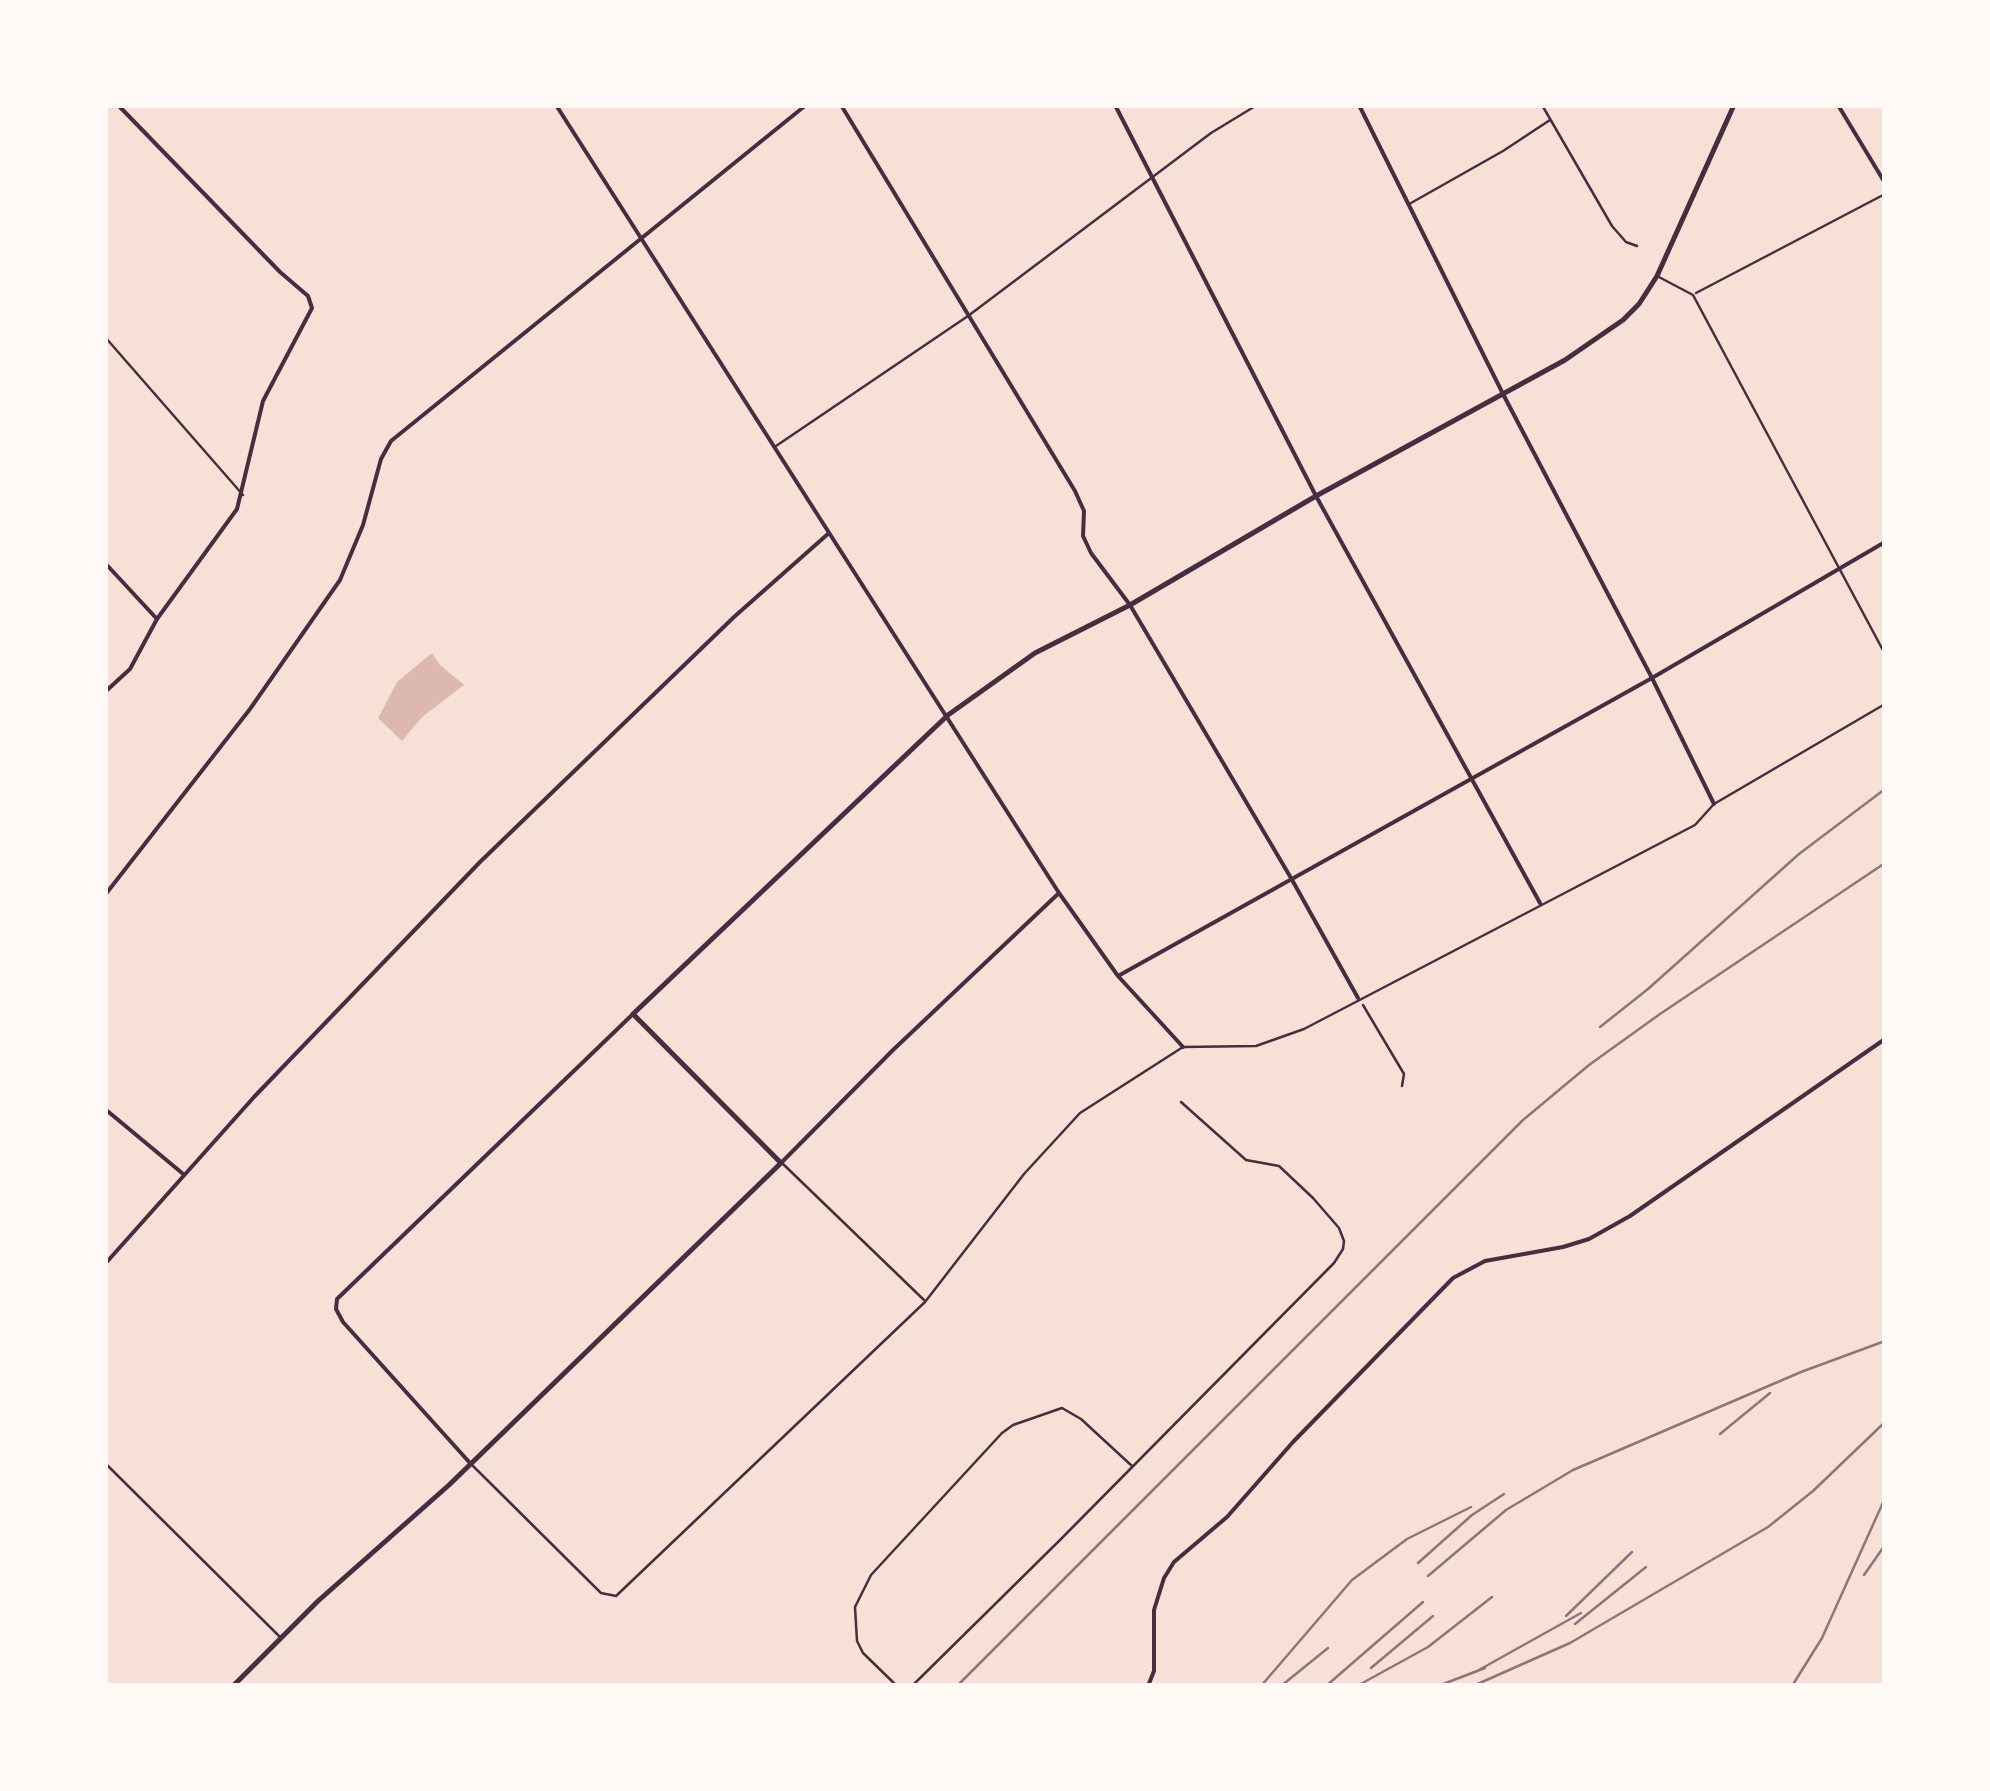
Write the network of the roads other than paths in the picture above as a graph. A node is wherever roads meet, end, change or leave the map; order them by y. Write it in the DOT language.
graph roads {
  1 [pos="118,105"];
  2 [pos="556,105"];
  3 [pos="806,105"];
  4 [pos="841,105"];
  5 [pos="1115,105"];
  6 [pos="1257,105"];
  7 [pos="1358,105"];
  8 [pos="1542,105"];
  9 [pos="1734,105"];
  10 [pos="1838,105"];
  11 [pos="1551,119"];
  12 [pos="1153,176"];
  13 [pos="1885,184"];
  14 [pos="1885,194"];
  15 [pos="1409,204"];
  16 [pos="642,236"];
  17 [pos="1637,246"];
  18 [pos="1657,276"];
  19 [pos="1694,295"];
  20 [pos="968,316"];
  21 [pos="105,337"];
  22 [pos="1502,394"];
  23 [pos="776,446"];
  24 [pos="243,495"];
  25 [pos="1316,496"];
  26 [pos="829,533"];
  27 [pos="1885,542"];
  28 [pos="105,563"];
  29 [pos="1839,570"];
  30 [pos="1130,605"];
  31 [pos="157,619"];
  32 [pos="1885,654"];
  33 [pos="1652,678"];
  34 [pos="105,692"];
  35 [pos="1885,704"];
  36 [pos="948,715"];
  37 [pos="1474,778"];
  38 [pos="1714,804"];
  39 [pos="1292,878"];
  40 [pos="1059,893"];
  41 [pos="105,895"];
  42 [pos="1540,904"];
  43 [pos="1118,976"];
  44 [pos="1358,998"];
  45 [pos="633,1014"];
  46 [pos="1885,1039"];
  47 [pos="1183,1047"];
  48 [pos="1181,1102"];
  49 [pos="105,1108"];
  50 [pos="782,1162"];
  51 [pos="182,1174"];
  52 [pos="105,1264"];
  53 [pos="925,1302"];
  54 [pos="105,1463"];
  55 [pos="470,1463"];
  56 [pos="1132,1466"];
  57 [pos="281,1638"];
  58 [pos="233,1686"];
  59 [pos="896,1686"];
  60 [pos="912,1686"];
  61 [pos="1148,1686"];
  1 -- 24 [label="street"];
  2 -- 16 [label="street"];
  3 -- 16 [label="street"];
  4 -- 20 [label="street"];
  5 -- 12 [label="street"];
  6 -- 12 [label="lane"];
  7 -- 15 [label="street"];
  8 -- 11 [label="lane"];
  9 -- 18 [label="main road"];
  10 -- 13 [label="street"];
  11 -- 15 [label="lane"];
  11 -- 17 [label="lane"];
  12 -- 20 [label="lane"];
  12 -- 25 [label="street"];
  14 -- 19 [label="lane"];
  15 -- 22 [label="street"];
  16 -- 23 [label="street"];
  16 -- 41 [label="street"];
  18 -- 19 [label="lane"];
  18 -- 22 [label="main road"];
  19 -- 29 [label="lane"];
  20 -- 23 [label="lane"];
  20 -- 30 [label="street"];
  21 -- 24 [label="lane"];
  22 -- 25 [label="main road"];
  22 -- 33 [label="street"];
  23 -- 26 [label="street"];
  24 -- 31 [label="street"];
  25 -- 30 [label="main road"];
  25 -- 37 [label="street"];
  26 -- 36 [label="street"];
  26 -- 51 [label="street"];
  27 -- 29 [label="street"];
  28 -- 31 [label="street"];
  29 -- 32 [label="lane"];
  29 -- 33 [label="street"];
  30 -- 36 [label="main road"];
  30 -- 39 [label="street"];
  31 -- 34 [label="street"];
  33 -- 37 [label="street"];
  33 -- 38 [label="street"];
  35 -- 38 [label="lane"];
  36 -- 40 [label="street"];
  36 -- 45 [label="main road"];
  37 -- 39 [label="street"];
  37 -- 42 [label="street"];
  38 -- 42 [label="lane"];
  39 -- 43 [label="street"];
  39 -- 44 [label="street"];
  40 -- 43 [label="street"];
  40 -- 50 [label="street"];
  42 -- 44 [label="lane"];
  43 -- 47 [label="street"];
  44 -- 47 [label="lane"];
  45 -- 50 [label="main road"];
  45 -- 55 [label="street"];
  46 -- 61 [label="street"];
  47 -- 53 [label="lane"];
  48 -- 56 [label="lane"];
  49 -- 51 [label="street"];
  50 -- 53 [label="lane"];
  50 -- 55 [label="main road"];
  51 -- 52 [label="street"];
  53 -- 55 [label="lane"];
  54 -- 57 [label="lane"];
  55 -- 57 [label="main road"];
  56 -- 59 [label="lane"];
  56 -- 60 [label="lane"];
  57 -- 58 [label="main road"];
}
